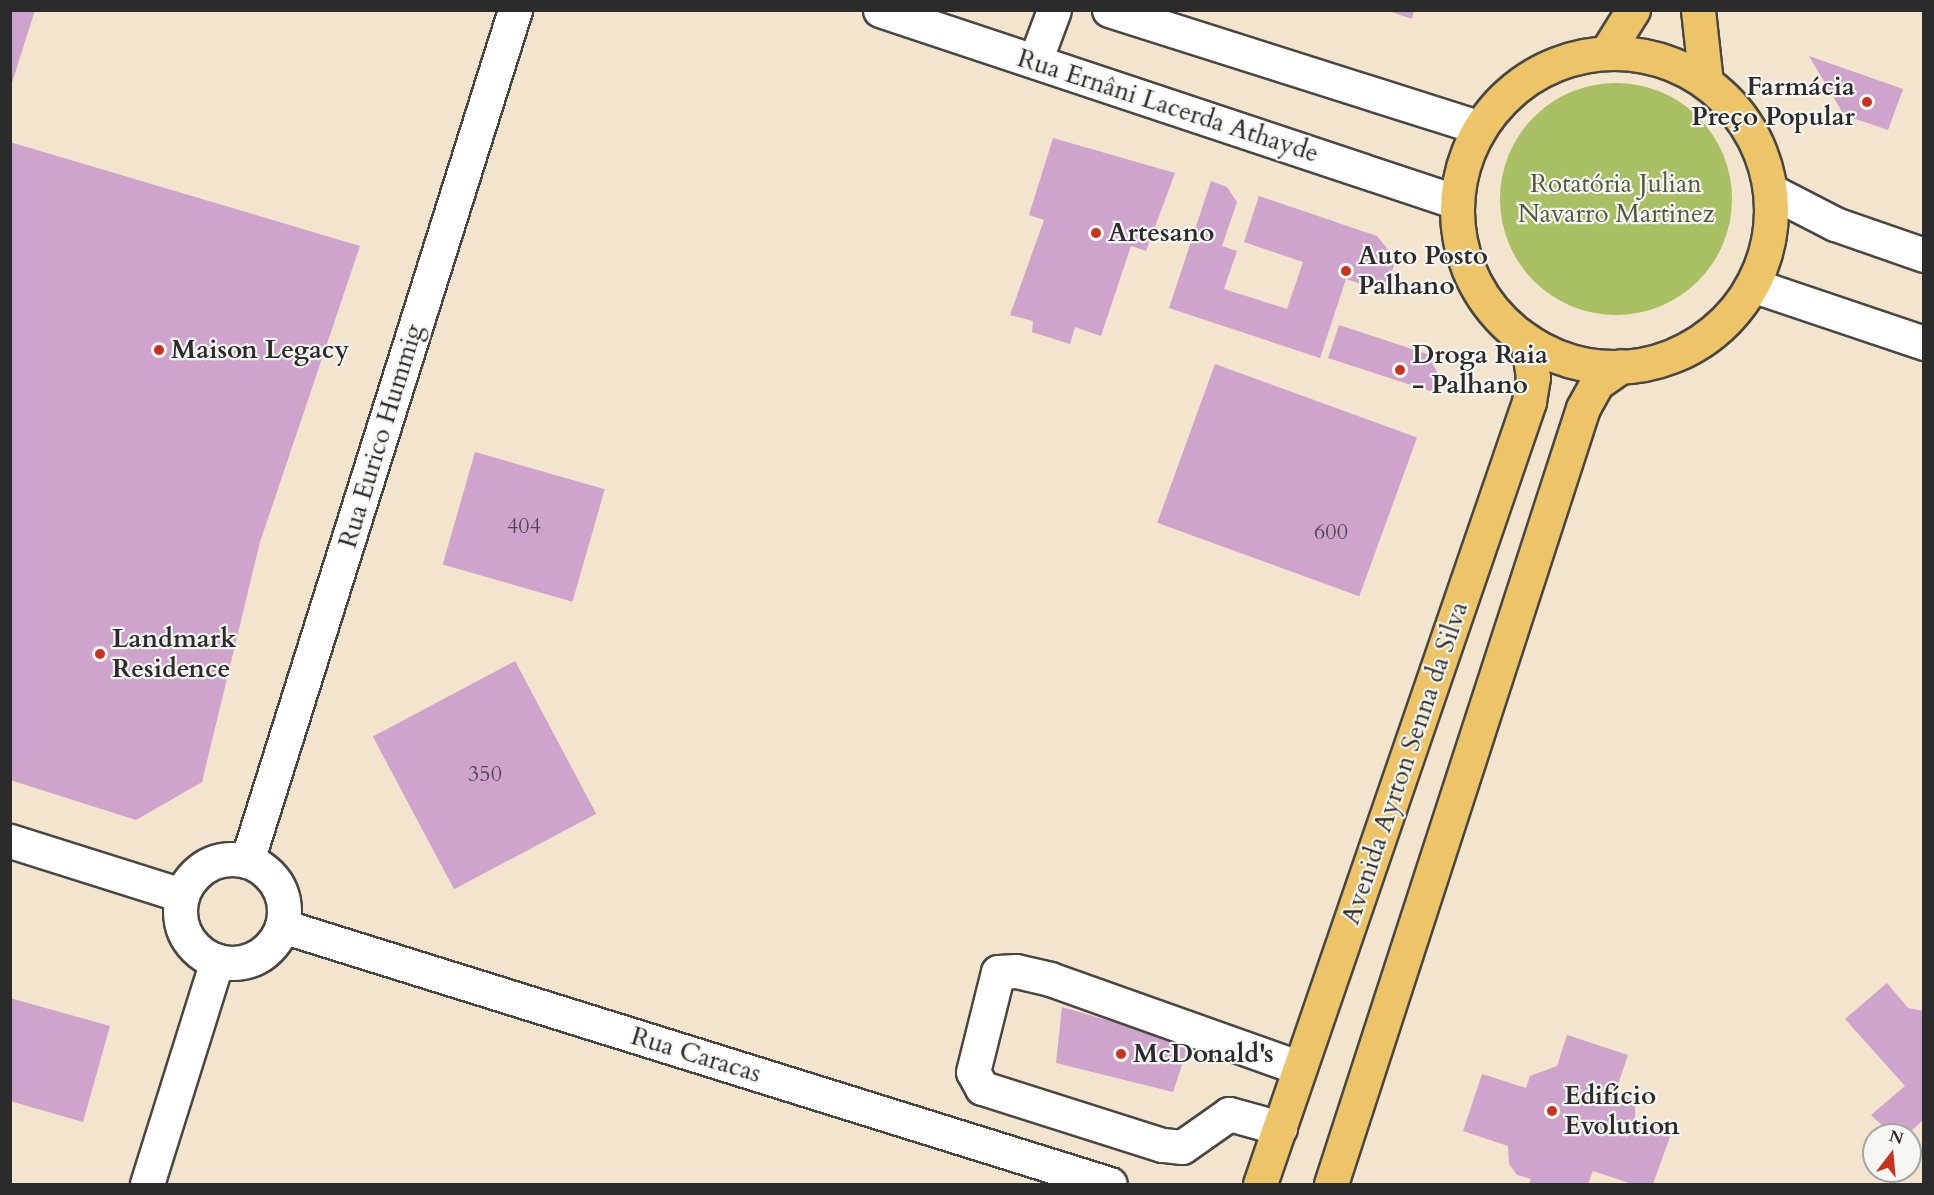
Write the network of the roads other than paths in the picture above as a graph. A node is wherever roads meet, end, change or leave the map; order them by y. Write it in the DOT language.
graph roads {
  1 [pos="515,10"];
  2 [pos="880,10"];
  3 [pos="1053,10"];
  4 [pos="1109,10"];
  5 [pos="1633,10"];
  6 [pos="1698,10"];
  7 [pos="1606,53"];
  8 [pos="1035,61"];
  9 [pos="1706,82"];
  10 [pos="1480,128"];
  11 [pos="1771,191"];
  12 [pos="1457,202"];
  13 [pos="1923,255"];
  14 [pos="1752,285"];
  15 [pos="1527,340"];
  16 [pos="1923,344"];
  17 [pos="1621,366"];
  18 [pos="10,841"];
  19 [pos="247,861"];
  20 [pos="181,895"];
  21 [pos="282,926"];
  22 [pos="217,961"];
  23 [pos="1300,1068"];
  24 [pos="1280,1128"];
  25 [pos="147,1185"];
  26 [pos="1110,1185"];
  27 [pos="1260,1185"];
  28 [pos="1331,1185"];
  1 -- 19 [label="street, Rua Eurico Hummig"];
  2 -- 8 [label="street, Rua Ernâni Lacerda Athayde"];
  3 -- 8 [label="street"];
  4 -- 10 [label="street"];
  5 -- 7 [label="main road"];
  6 -- 9 [label="main road"];
  7 -- 9 [label="main road"];
  7 -- 10 [label="main road"];
  8 -- 12 [label="street, Rua Ernâni Lacerda Athayde"];
  9 -- 11 [label="main road"];
  10 -- 12 [label="main road"];
  11 -- 13 [label="street"];
  11 -- 14 [label="main road"];
  12 -- 15 [label="main road"];
  14 -- 16 [label="street"];
  14 -- 17 [label="main road"];
  15 -- 17 [label="main road"];
  15 -- 23 [label="main road, Avenida Ayrton Senna da Silva"];
  17 -- 28 [label="main road"];
  18 -- 20 [label="street"];
  19 -- 20 [label="street"];
  19 -- 21 [label="street"];
  20 -- 22 [label="street"];
  21 -- 22 [label="street"];
  21 -- 26 [label="street, Rua Caracas"];
  22 -- 25 [label="street"];
  23 -- 24 [label="main road, Avenida Ayrton Senna da Silva"];
  23 -- 24 [label="street"];
  24 -- 27 [label="main road, Avenida Ayrton Senna da Silva"];
}
